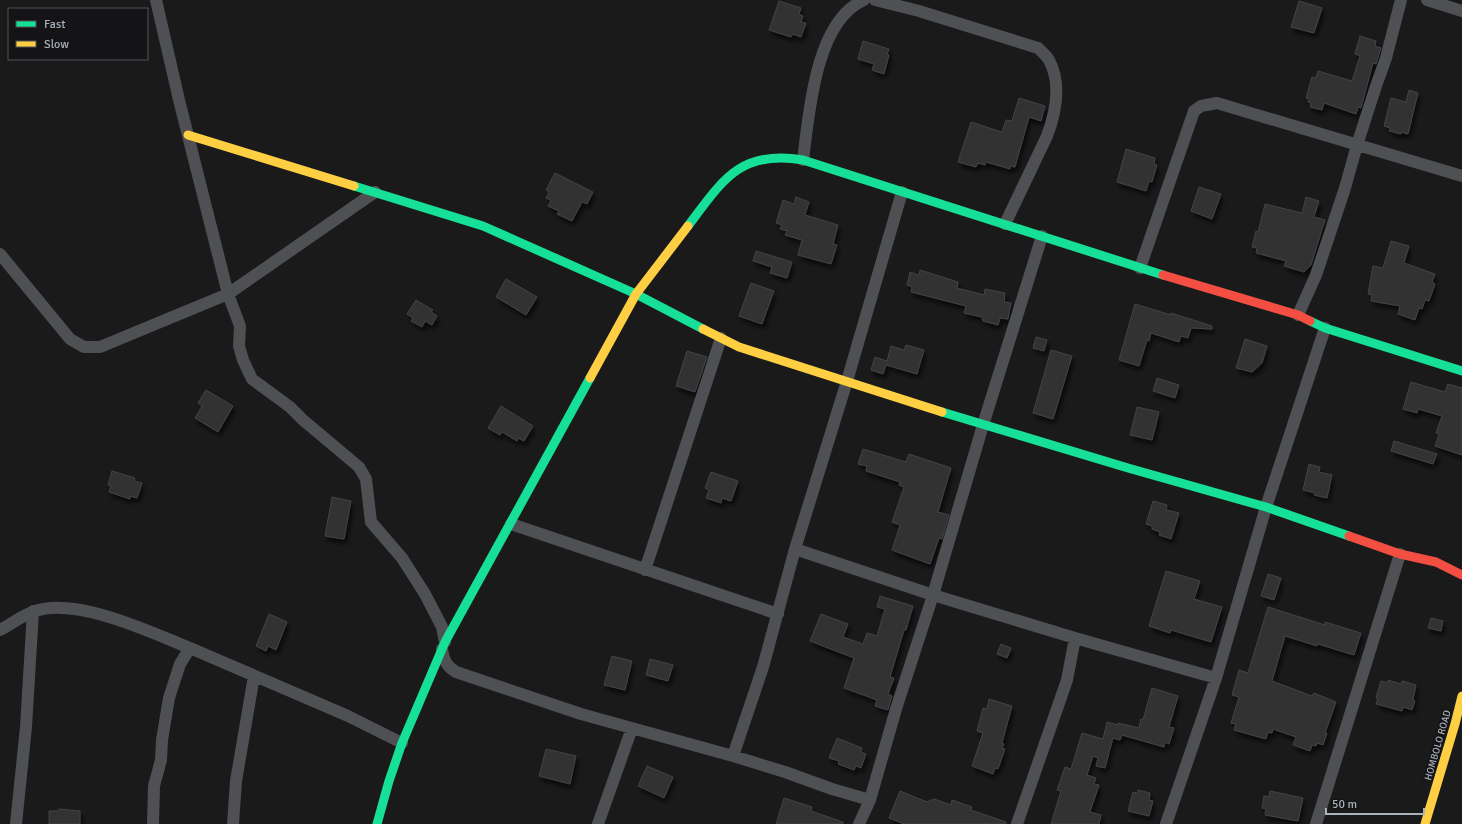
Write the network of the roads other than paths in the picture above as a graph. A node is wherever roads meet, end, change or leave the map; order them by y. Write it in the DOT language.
graph roads {
  1 [pos="156,0"];
  2 [pos="864,0"];
  3 [pos="875,0"];
  4 [pos="1401,0"];
  5 [pos="1427,0"];
  6 [pos="1462,11"];
  7 [pos="188,135"];
  8 [pos="1357,145"];
  9 [pos="803,160"];
  10 [pos="1462,176"];
  11 [pos="375,192"];
  12 [pos="902,192"];
  13 [pos="1005,224"];
  14 [pos="1042,236"];
  15 [pos="0,254"];
  16 [pos="1140,268"];
  17 [pos="228,294"];
  18 [pos="636,294"];
  19 [pos="1298,315"];
  20 [pos="1325,328"];
  21 [pos="721,338"];
  22 [pos="1462,371"];
  23 [pos="847,381"];
  24 [pos="983,425"];
  25 [pos="1266,507"];
  26 [pos="510,524"];
  27 [pos="795,550"];
  28 [pos="1400,554"];
  29 [pos="645,570"];
  30 [pos="1462,575"];
  31 [pos="933,595"];
  32 [pos="33,611"];
  33 [pos="778,614"];
  34 [pos="0,630"];
  35 [pos="1074,638"];
  36 [pos="443,646"];
  37 [pos="190,648"];
  38 [pos="254,676"];
  39 [pos="1216,678"];
  40 [pos="1462,696"];
  41 [pos="632,728"];
  42 [pos="402,743"];
  43 [pos="733,756"];
  44 [pos="870,800"];
  45 [pos="16,824"];
  46 [pos="153,824"];
  47 [pos="233,824"];
  48 [pos="377,824"];
  49 [pos="598,824"];
  50 [pos="859,824"];
  51 [pos="1017,824"];
  52 [pos="1166,824"];
  53 [pos="1316,824"];
  54 [pos="1425,824"];
  1 -- 7 [label="street"];
  2 -- 9 [label="street"];
  3 -- 13 [label="street"];
  4 -- 8 [label="street"];
  5 -- 6 [label="street"];
  7 -- 11 [label="street"];
  7 -- 17 [label="street"];
  8 -- 10 [label="street"];
  8 -- 16 [label="street"];
  8 -- 19 [label="street"];
  9 -- 12 [label="street"];
  9 -- 18 [label="street"];
  11 -- 17 [label="street"];
  11 -- 18 [label="street"];
  12 -- 13 [label="street"];
  12 -- 23 [label="street"];
  13 -- 14 [label="street"];
  14 -- 16 [label="street"];
  14 -- 24 [label="street"];
  15 -- 17 [label="street"];
  16 -- 19 [label="street"];
  17 -- 36 [label="street"];
  18 -- 21 [label="street"];
  18 -- 26 [label="street"];
  19 -- 20 [label="street"];
  20 -- 22 [label="street"];
  20 -- 25 [label="street"];
  21 -- 23 [label="street"];
  21 -- 29 [label="street"];
  23 -- 24 [label="street"];
  23 -- 27 [label="street"];
  24 -- 25 [label="street"];
  24 -- 31 [label="street"];
  25 -- 28 [label="street"];
  25 -- 39 [label="street"];
  26 -- 29 [label="street"];
  26 -- 36 [label="street"];
  27 -- 31 [label="street"];
  27 -- 33 [label="street"];
  28 -- 30 [label="street"];
  28 -- 53 [label="street"];
  29 -- 33 [label="street"];
  31 -- 35 [label="street"];
  31 -- 44 [label="street"];
  32 -- 34 [label="street"];
  32 -- 37 [label="street"];
  32 -- 45 [label="street"];
  33 -- 43 [label="street"];
  35 -- 39 [label="street"];
  35 -- 51 [label="street"];
  36 -- 41 [label="street"];
  36 -- 42 [label="street"];
  37 -- 38 [label="street"];
  37 -- 46 [label="street"];
  38 -- 42 [label="street"];
  38 -- 47 [label="street"];
  39 -- 52 [label="street"];
  40 -- 54 [label="street, HOMBOLO ROAD"];
  41 -- 43 [label="street"];
  41 -- 49 [label="street"];
  42 -- 48 [label="street"];
  43 -- 44 [label="street"];
  44 -- 50 [label="street"];
}
